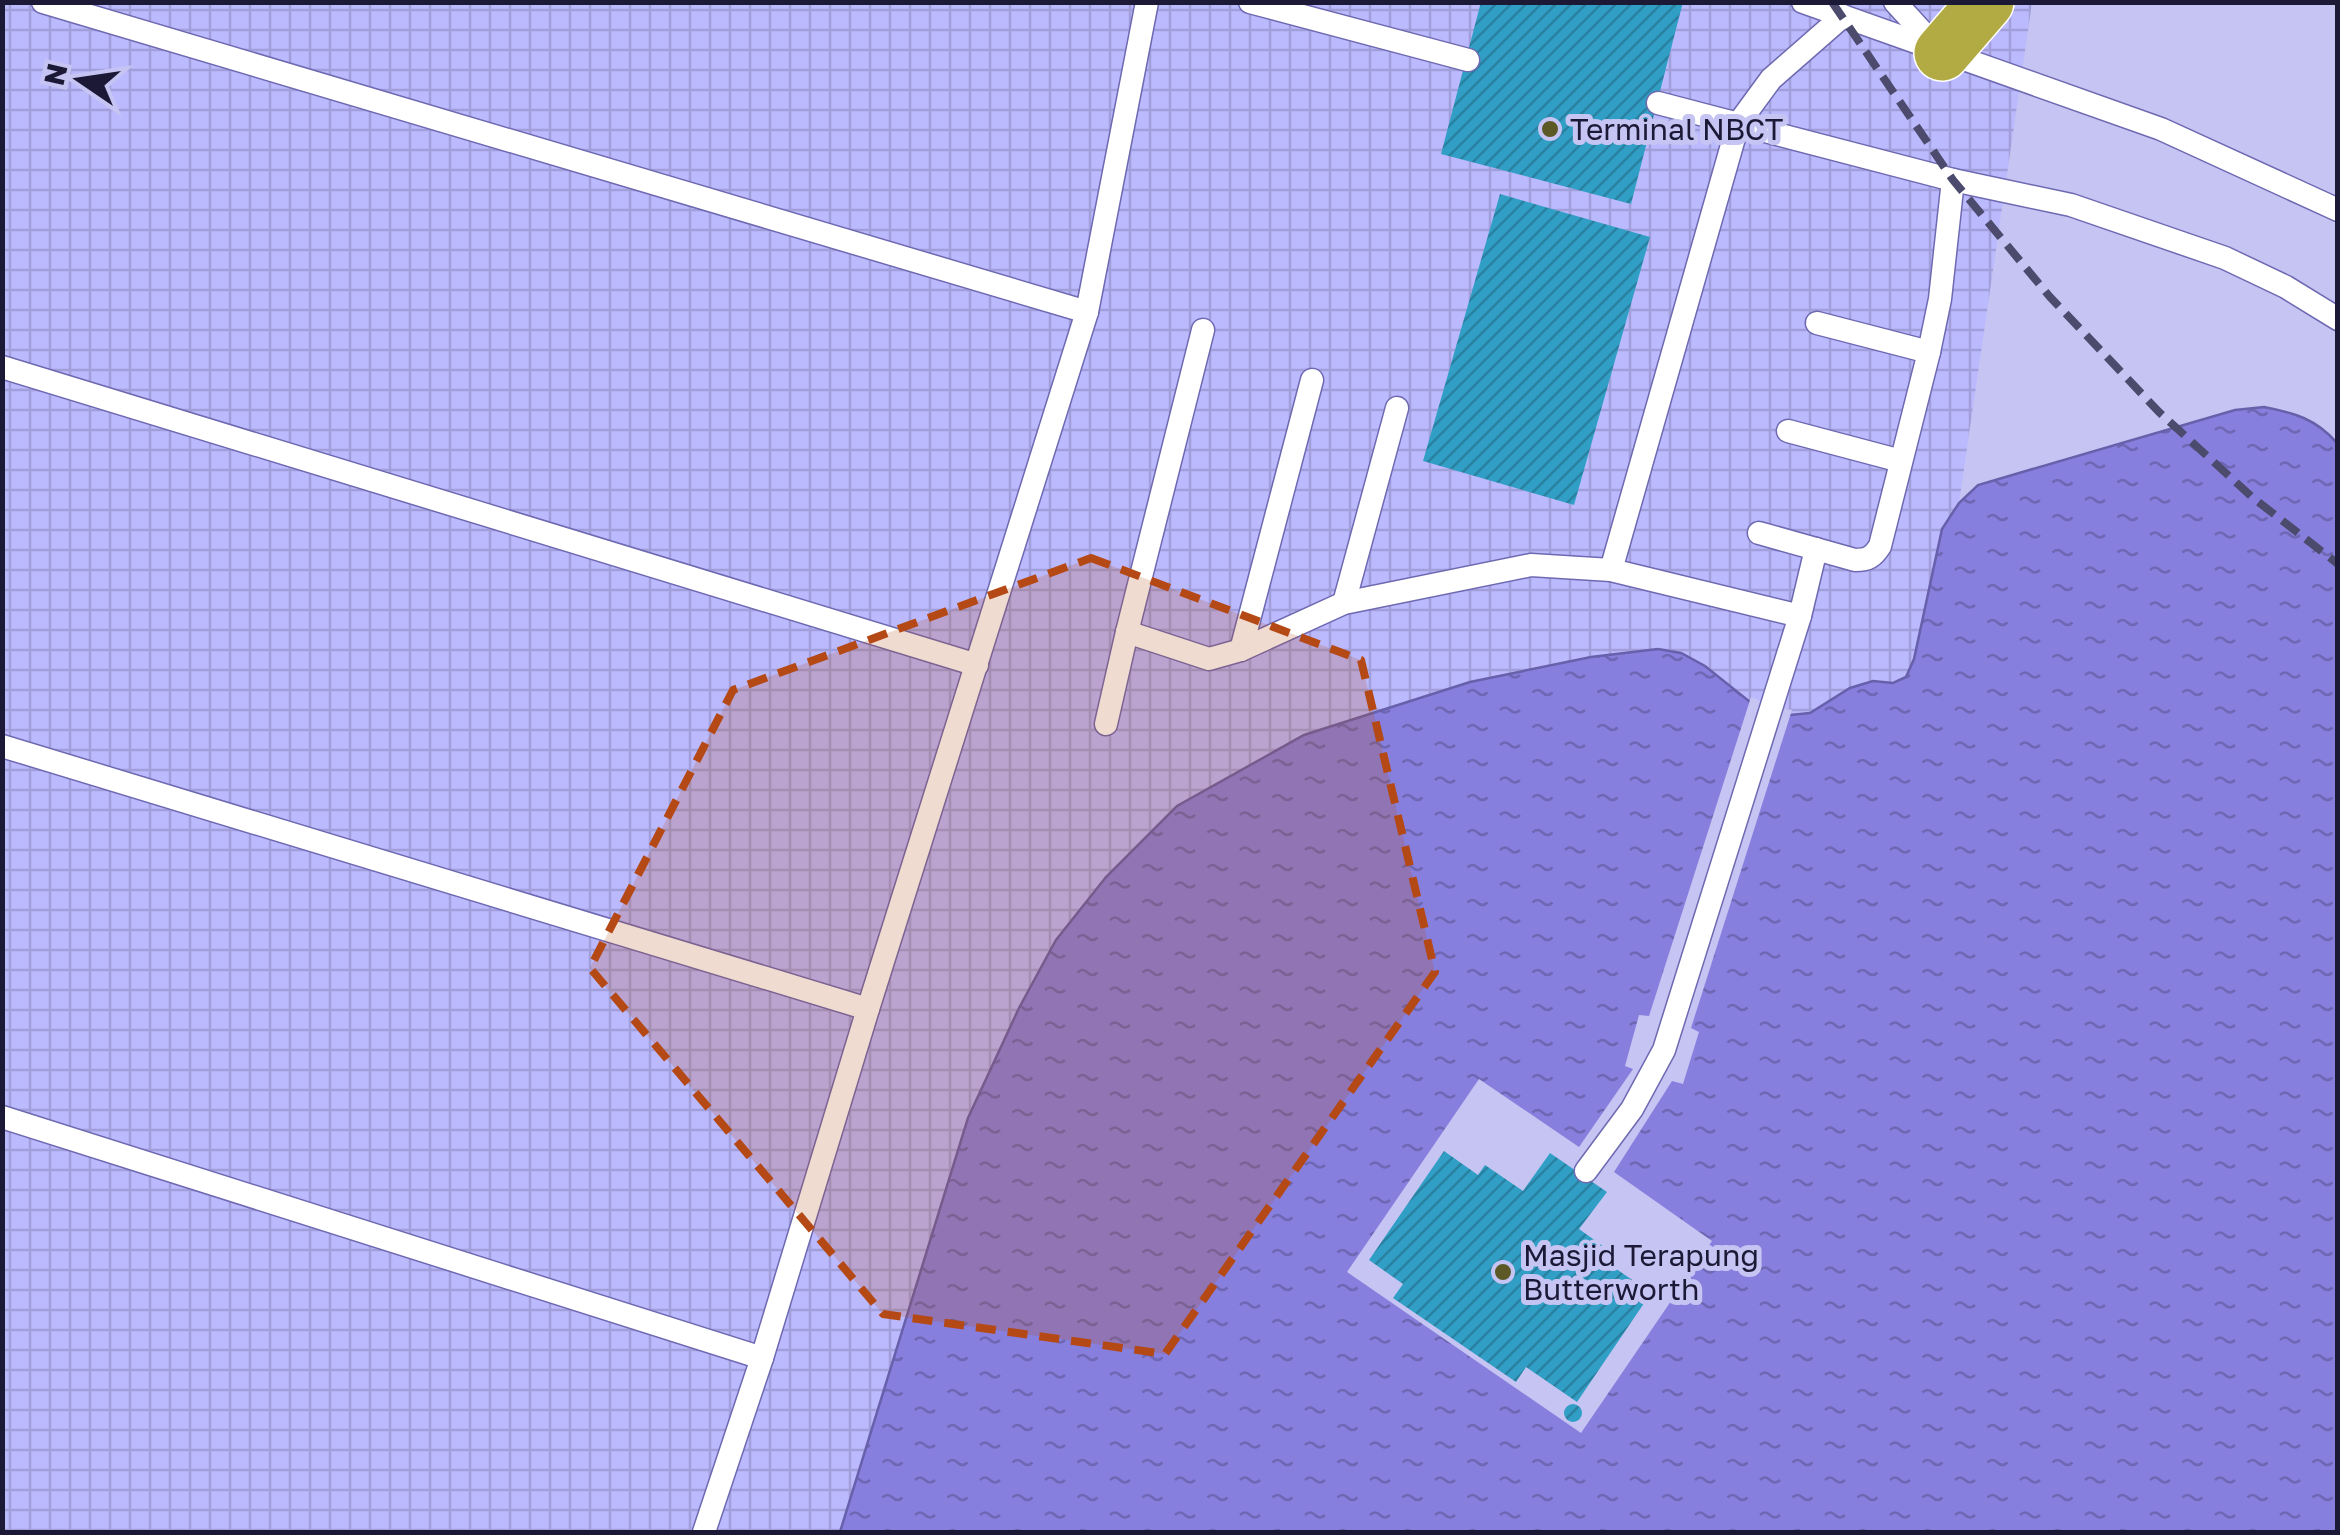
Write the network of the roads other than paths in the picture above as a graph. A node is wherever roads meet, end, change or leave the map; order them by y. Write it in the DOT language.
graph roads {
  1 [pos="44,2"];
  2 [pos="1147,2"];
  3 [pos="1250,2"];
  4 [pos="1804,2"];
  5 [pos="1895,2"];
  6 [pos="1986,2"];
  7 [pos="1843,16"];
  8 [pos="1942,53"];
  9 [pos="1468,60"];
  10 [pos="1658,103"];
  11 [pos="1738,124"];
  12 [pos="1954,180"];
  13 [pos="2338,210"];
  14 [pos="1087,312"];
  15 [pos="2338,319"];
  16 [pos="1817,323"];
  17 [pos="1202,330"];
  18 [pos="1929,352"];
  19 [pos="2,366"];
  20 [pos="1312,380"];
  21 [pos="1397,408"];
  22 [pos="1788,431"];
  23 [pos="1901,461"];
  24 [pos="1760,533"];
  25 [pos="1816,549"];
  26 [pos="1611,570"];
  27 [pos="1344,603"];
  28 [pos="1800,616"];
  29 [pos="1127,632"];
  30 [pos="1241,650"];
  31 [pos="978,666"];
  32 [pos="1106,724"];
  33 [pos="2,746"];
  34 [pos="868,1008"];
  35 [pos="2,1118"];
  36 [pos="1586,1171"];
  37 [pos="762,1358"];
  38 [pos="704,1532"];
  1 -- 14 [label="lane"];
  2 -- 14 [label="lane"];
  3 -- 9 [label="lane"];
  4 -- 7 [label="lane"];
  5 -- 8 [label="lane"];
  6 -- 8 [label="highway"];
  7 -- 8 [label="lane"];
  7 -- 11 [label="lane"];
  8 -- 13 [label="lane"];
  10 -- 11 [label="lane"];
  11 -- 12 [label="lane"];
  11 -- 26 [label="lane"];
  12 -- 15 [label="lane"];
  12 -- 18 [label="lane"];
  14 -- 31 [label="lane"];
  16 -- 18 [label="lane"];
  17 -- 29 [label="lane"];
  18 -- 23 [label="lane"];
  19 -- 31 [label="lane"];
  20 -- 30 [label="lane"];
  21 -- 27 [label="lane"];
  22 -- 23 [label="lane"];
  23 -- 25 [label="lane"];
  24 -- 25 [label="lane"];
  25 -- 28 [label="lane"];
  26 -- 27 [label="lane"];
  26 -- 28 [label="lane"];
  27 -- 30 [label="lane"];
  28 -- 36 [label="lane"];
  29 -- 30 [label="lane"];
  29 -- 32 [label="lane"];
  31 -- 34 [label="lane"];
  33 -- 34 [label="lane"];
  34 -- 37 [label="lane"];
  35 -- 37 [label="lane"];
  37 -- 38 [label="lane"];
}
